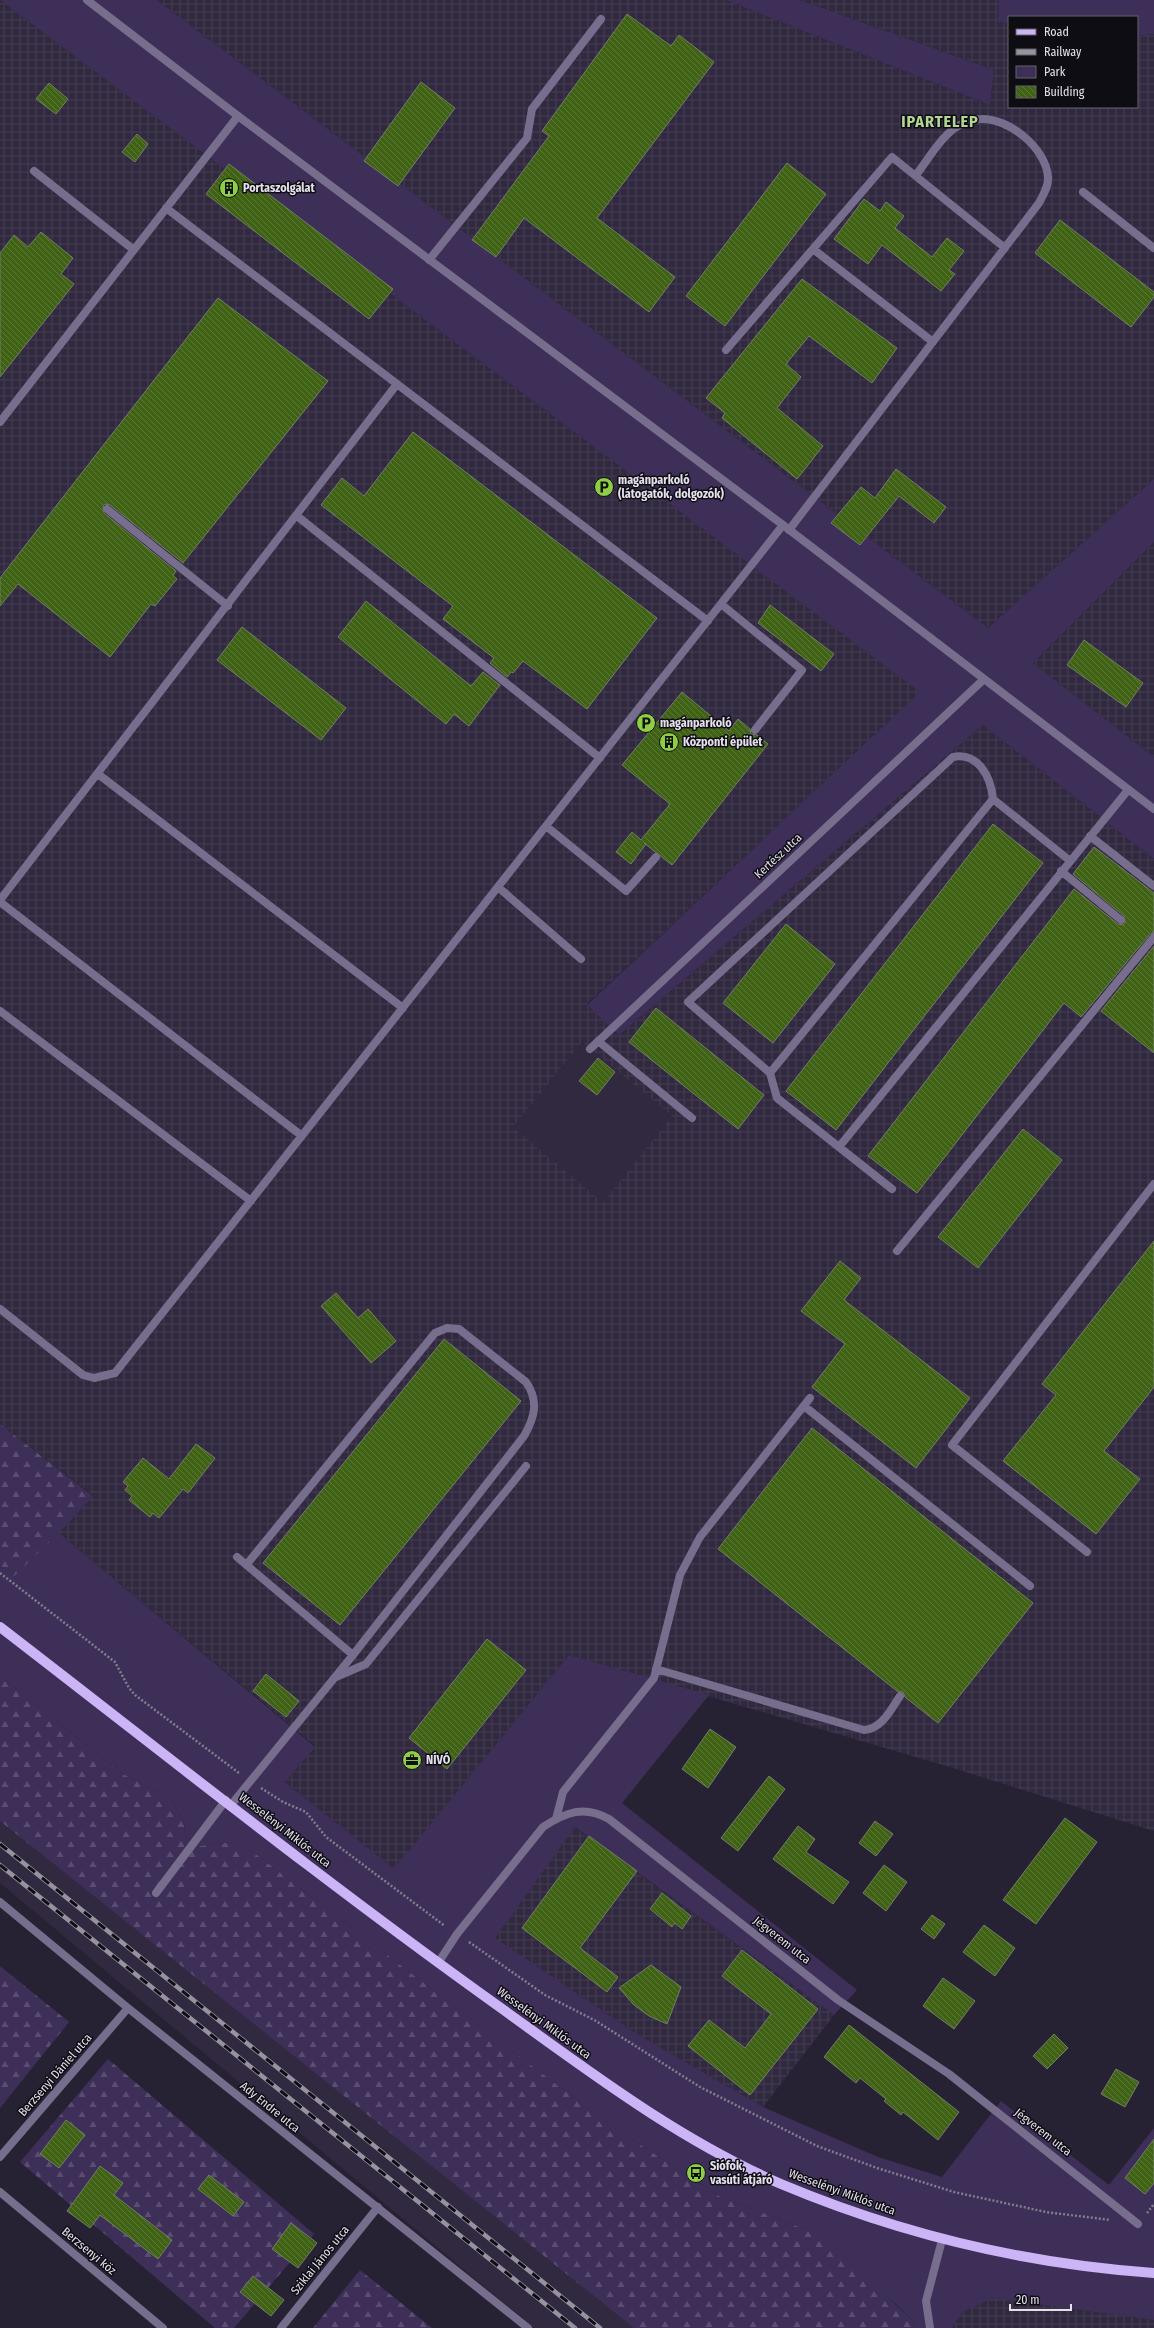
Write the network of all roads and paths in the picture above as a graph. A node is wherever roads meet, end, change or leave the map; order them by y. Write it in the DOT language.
graph roads {
  1 [pos="87,0"];
  2 [pos="601,19"];
  3 [pos="238,116"];
  4 [pos="34,171"];
  5 [pos="916,175"];
  6 [pos="1083,192"];
  7 [pos="166,208"];
  8 [pos="1005,248"];
  9 [pos="1154,248"];
  10 [pos="813,249"];
  11 [pos="134,250"];
  12 [pos="429,260"];
  13 [pos="933,342"];
  14 [pos="726,350"];
  15 [pos="397,384"];
  16 [pos="0,422"];
  17 [pos="107,509"];
  18 [pos="297,516"];
  19 [pos="786,528"];
  20 [pos="721,604"];
  21 [pos="228,606"];
  22 [pos="708,621"];
  23 [pos="983,680"];
  24 [pos="755,730"];
  25 [pos="600,758"];
  26 [pos="98,774"];
  27 [pos="1128,790"];
  28 [pos="993,799"];
  29 [pos="1154,809"];
  30 [pos="546,826"];
  31 [pos="1090,836"];
  32 [pos="656,857"];
  33 [pos="1069,860"];
  34 [pos="1061,871"];
  35 [pos="1154,886"];
  36 [pos="498,887"];
  37 [pos="0,901"];
  38 [pos="1121,920"];
  39 [pos="1154,937"];
  40 [pos="581,959"];
  41 [pos="403,1008"];
  42 [pos="0,1011"];
  43 [pos="598,1041"];
  44 [pos="590,1048"];
  45 [pos="770,1073"];
  46 [pos="692,1118"];
  47 [pos="302,1136"];
  48 [pos="839,1147"];
  49 [pos="1154,1184"];
  50 [pos="892,1189"];
  51 [pos="251,1201"];
  52 [pos="897,1251"];
  53 [pos="0,1310"];
  54 [pos="810,1398"];
  55 [pos="804,1406"];
  56 [pos="526,1466"];
  57 [pos="1087,1552"];
  58 [pos="237,1557"];
  59 [pos="247,1564"];
  60 [pos="0,1573"];
  61 [pos="1030,1586"];
  62 [pos="0,1627"];
  63 [pos="353,1655"];
  64 [pos="656,1669"];
  65 [pos="335,1677"];
  66 [pos="900,1696"];
  67 [pos="250,1781"];
  68 [pos="228,1803"];
  69 [pos="556,1819"];
  70 [pos="156,1893"];
  71 [pos="0,1902"];
  72 [pos="457,1934"];
  73 [pos="438,1963"];
  74 [pos="128,2008"];
  75 [pos="0,2157"];
  76 [pos="0,2192"];
  77 [pos="378,2207"];
  78 [pos="1138,2224"];
  79 [pos="942,2240"];
  80 [pos="1154,2273"];
  81 [pos="163,2328"];
  82 [pos="281,2328"];
  83 [pos="528,2328"];
  84 [pos="930,2328"];
  1 -- 3 [label="street"];
  2 -- 12 [label="street"];
  3 -- 7 [label="street"];
  3 -- 12 [label="street"];
  4 -- 11 [label="street"];
  5 -- 8 [label="street"];
  5 -- 8 [label="street"];
  5 -- 10 [label="street"];
  6 -- 9 [label="street"];
  7 -- 11 [label="street"];
  7 -- 15 [label="street"];
  8 -- 13 [label="street"];
  10 -- 13 [label="street"];
  10 -- 14 [label="street"];
  11 -- 16 [label="street"];
  12 -- 19 [label="street"];
  13 -- 19 [label="street"];
  15 -- 18 [label="street"];
  15 -- 22 [label="street"];
  17 -- 21 [label="street"];
  18 -- 21 [label="street"];
  18 -- 25 [label="street"];
  19 -- 20 [label="street"];
  19 -- 23 [label="street"];
  20 -- 22 [label="street"];
  20 -- 24 [label="street"];
  21 -- 26 [label="street"];
  22 -- 25 [label="street"];
  23 -- 27 [label="street"];
  23 -- 43 [label="street, Kertész utca"];
  25 -- 30 [label="street"];
  26 -- 37 [label="street"];
  26 -- 41 [label="street"];
  27 -- 29 [label="street"];
  27 -- 31 [label="street"];
  28 -- 33 [label="street"];
  28 -- 45 [label="street"];
  28 -- 45 [label="street"];
  30 -- 32 [label="street"];
  30 -- 36 [label="street"];
  31 -- 33 [label="street"];
  31 -- 35 [label="street"];
  33 -- 34 [label="street"];
  34 -- 38 [label="street"];
  34 -- 48 [label="street"];
  36 -- 40 [label="street"];
  36 -- 41 [label="street"];
  37 -- 47 [label="street"];
  39 -- 52 [label="street"];
  41 -- 47 [label="street"];
  42 -- 51 [label="street"];
  43 -- 44 [label="street, Kertész utca"];
  43 -- 46 [label="street"];
  45 -- 48 [label="street"];
  47 -- 51 [label="street"];
  48 -- 50 [label="street"];
  49 -- 57 [label="street"];
  51 -- 53 [label="street"];
  54 -- 55 [label="street"];
  55 -- 61 [label="street"];
  55 -- 64 [label="street"];
  56 -- 65 [label="street"];
  58 -- 59 [label="street"];
  59 -- 63 [label="street"];
  59 -- 63 [label="street"];
  60 -- 67 [label="path"];
  62 -- 68 [label="main road, Wesselényi Miklós utca"];
  63 -- 65 [label="street"];
  64 -- 66 [label="street"];
  64 -- 69 [label="street"];
  65 -- 67 [label="street"];
  67 -- 68 [label="street"];
  67 -- 72 [label="path"];
  68 -- 70 [label="street"];
  68 -- 73 [label="main road, Wesselényi Miklós utca"];
  69 -- 72 [label="street, Jégverem utca"];
  69 -- 78 [label="street, Jégverem utca"];
  71 -- 74 [label="street, Ady Endre utca"];
  72 -- 73 [label="street, Jégverem utca"];
  72 -- 78 [label="path"];
  73 -- 79 [label="main road, Wesselényi Miklós utca"];
  74 -- 75 [label="street, Berzsenyi Dániel utca"];
  74 -- 77 [label="street, Ady Endre utca"];
  76 -- 81 [label="street, Berzsenyi köz"];
  77 -- 82 [label="street, Sziklai János utca"];
  77 -- 83 [label="street, Ady Endre utca"];
  79 -- 80 [label="main road, Wesselényi Miklós utca"];
  79 -- 84 [label="street"];
}
